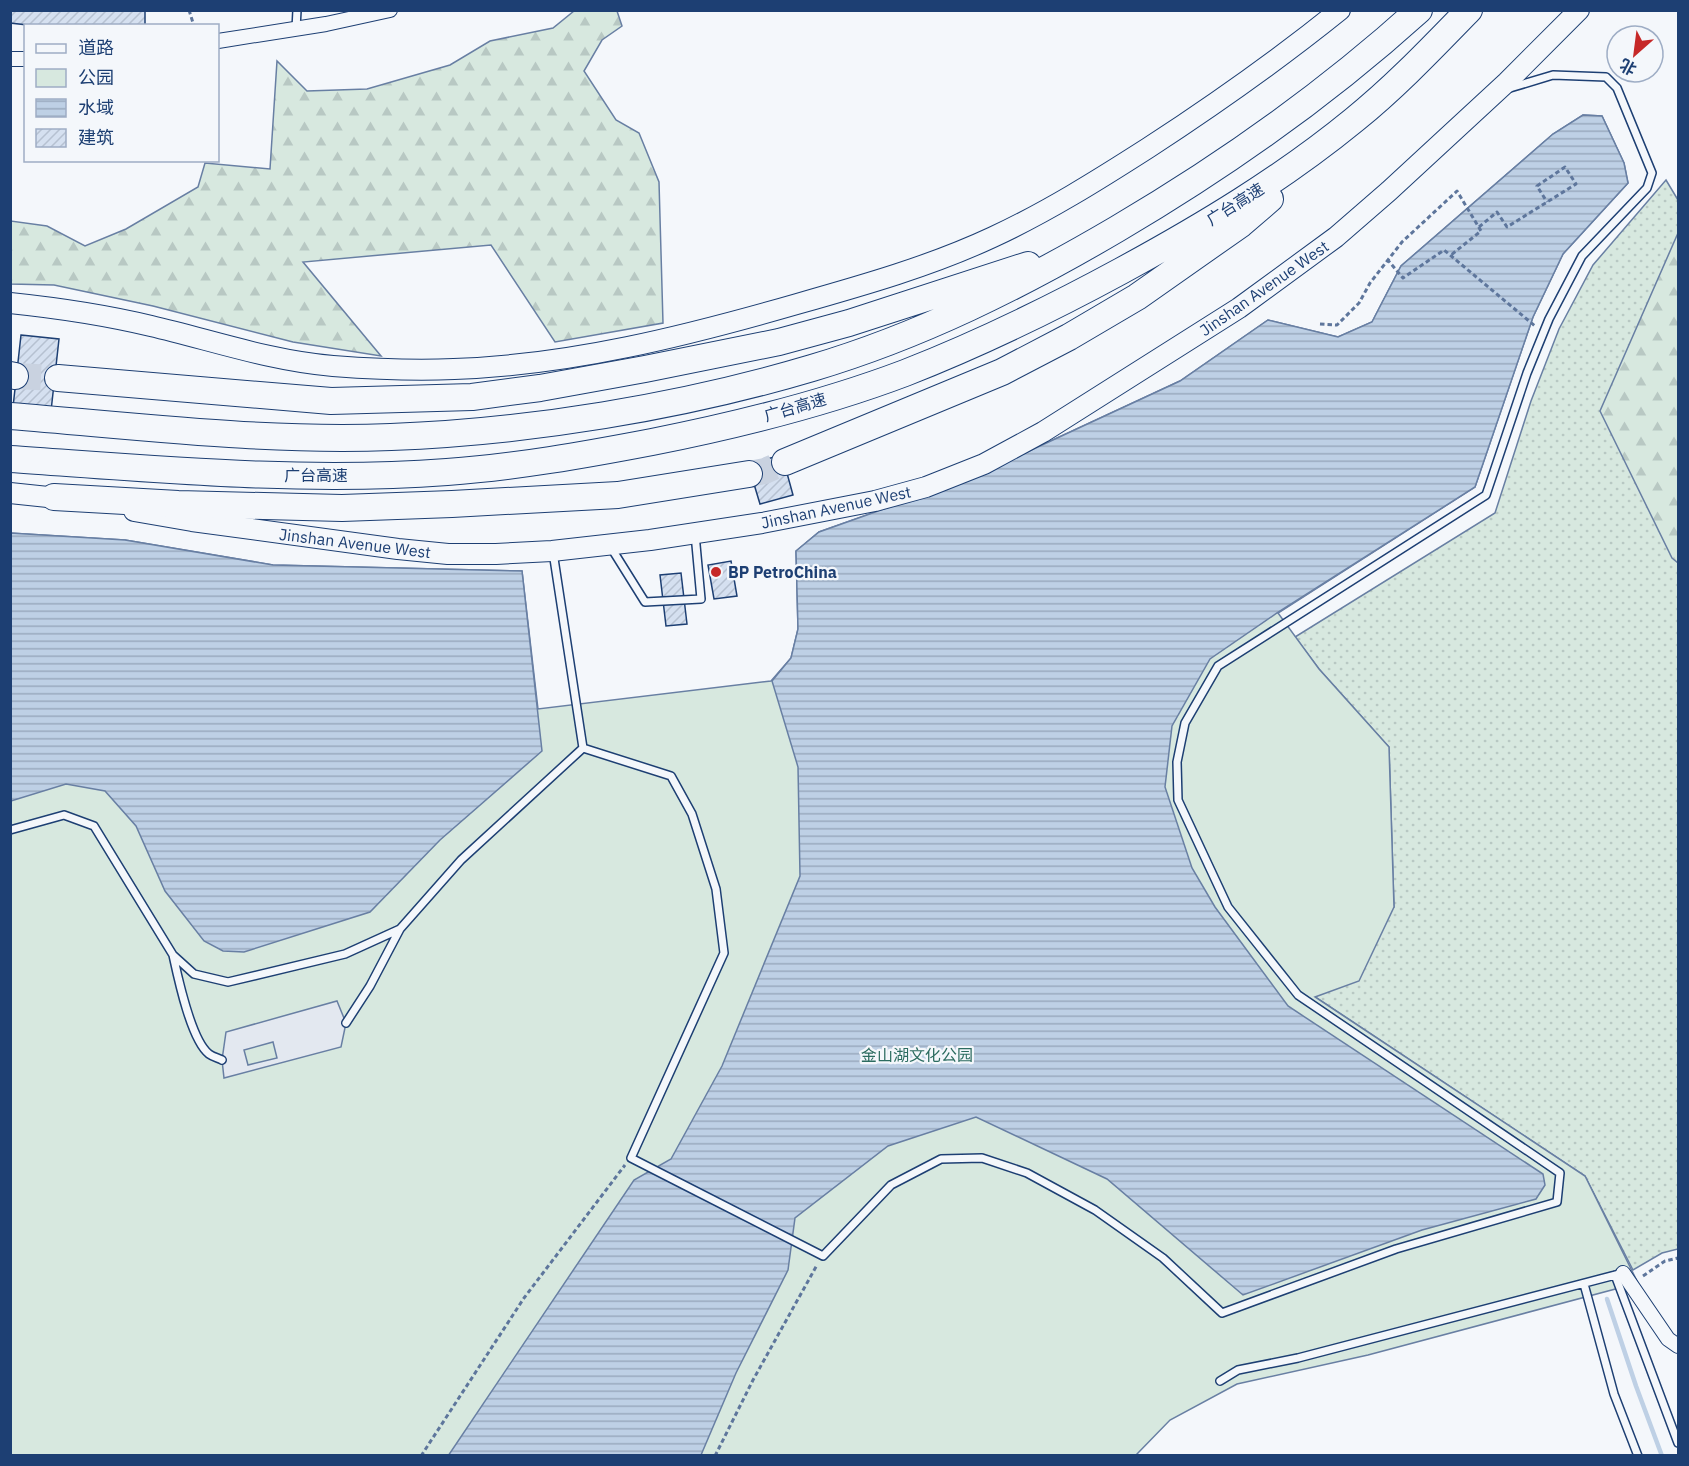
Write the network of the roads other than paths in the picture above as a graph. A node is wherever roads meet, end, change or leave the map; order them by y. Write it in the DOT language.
graph roads {
  1 [pos="297,10"];
  2 [pos="390,10"];
  3 [pos="1340,10"];
  4 [pos="1419,10"];
  5 [pos="1469,10"];
  6 [pos="1579,10"];
  7 [pos="296,29"];
  8 [pos="219,40"];
  9 [pos="1497,92"];
  10 [pos="1355,120"];
  11 [pos="1089,246"];
  12 [pos="10,303"];
  13 [pos="58,378"];
  14 [pos="10,416"];
  15 [pos="10,459"];
  16 [pos="785,462"];
  17 [pos="749,474"];
  18 [pos="10,493"];
  19 [pos="54,497"];
  20 [pos="695,533"];
  21 [pos="608,544"];
  22 [pos="552,550"];
  23 [pos="583,748"];
  24 [pos="10,830"];
  25 [pos="400,928"];
  26 [pos="173,955"];
  27 [pos="346,1023"];
  28 [pos="222,1060"];
  29 [pos="1619,1274"];
  30 [pos="1584,1284"];
  31 [pos="1678,1346"];
  32 [pos="1220,1381"];
  33 [pos="1678,1443"];
  34 [pos="1638,1455"];
  1 -- 7 [label="lane"];
  2 -- 7 [label="street"];
  3 -- 12 [label="main road"];
  4 -- 11 [label="highway, 广台高速"];
  5 -- 10 [label="highway, 广台高速"];
  6 -- 9 [label="main road, Jinshan Avenue West"];
  7 -- 8 [label="street"];
  9 -- 20 [label="main road, Jinshan Avenue West"];
  9 -- 23 [label="lane"];
  10 -- 15 [label="highway, 广台高速"];
  10 -- 16 [label="highway"];
  11 -- 13 [label="highway"];
  11 -- 14 [label="highway, 广台高速"];
  17 -- 19 [label="highway"];
  18 -- 19 [label="main road, Jinshan Avenue West"];
  19 -- 22 [label="main road, Jinshan Avenue West"];
  20 -- 21 [label="main road, Jinshan Avenue West"];
  20 -- 21 [label="lane"];
  21 -- 22 [label="main road, Jinshan Avenue West"];
  22 -- 23 [label="lane"];
  23 -- 25 [label="lane"];
  24 -- 26 [label="lane"];
  25 -- 26 [label="lane"];
  25 -- 27 [label="lane"];
  26 -- 28 [label="lane"];
  29 -- 30 [label="lane"];
  29 -- 31 [label="street"];
  29 -- 33 [label="lane"];
  30 -- 32 [label="lane"];
  30 -- 34 [label="lane"];
}
